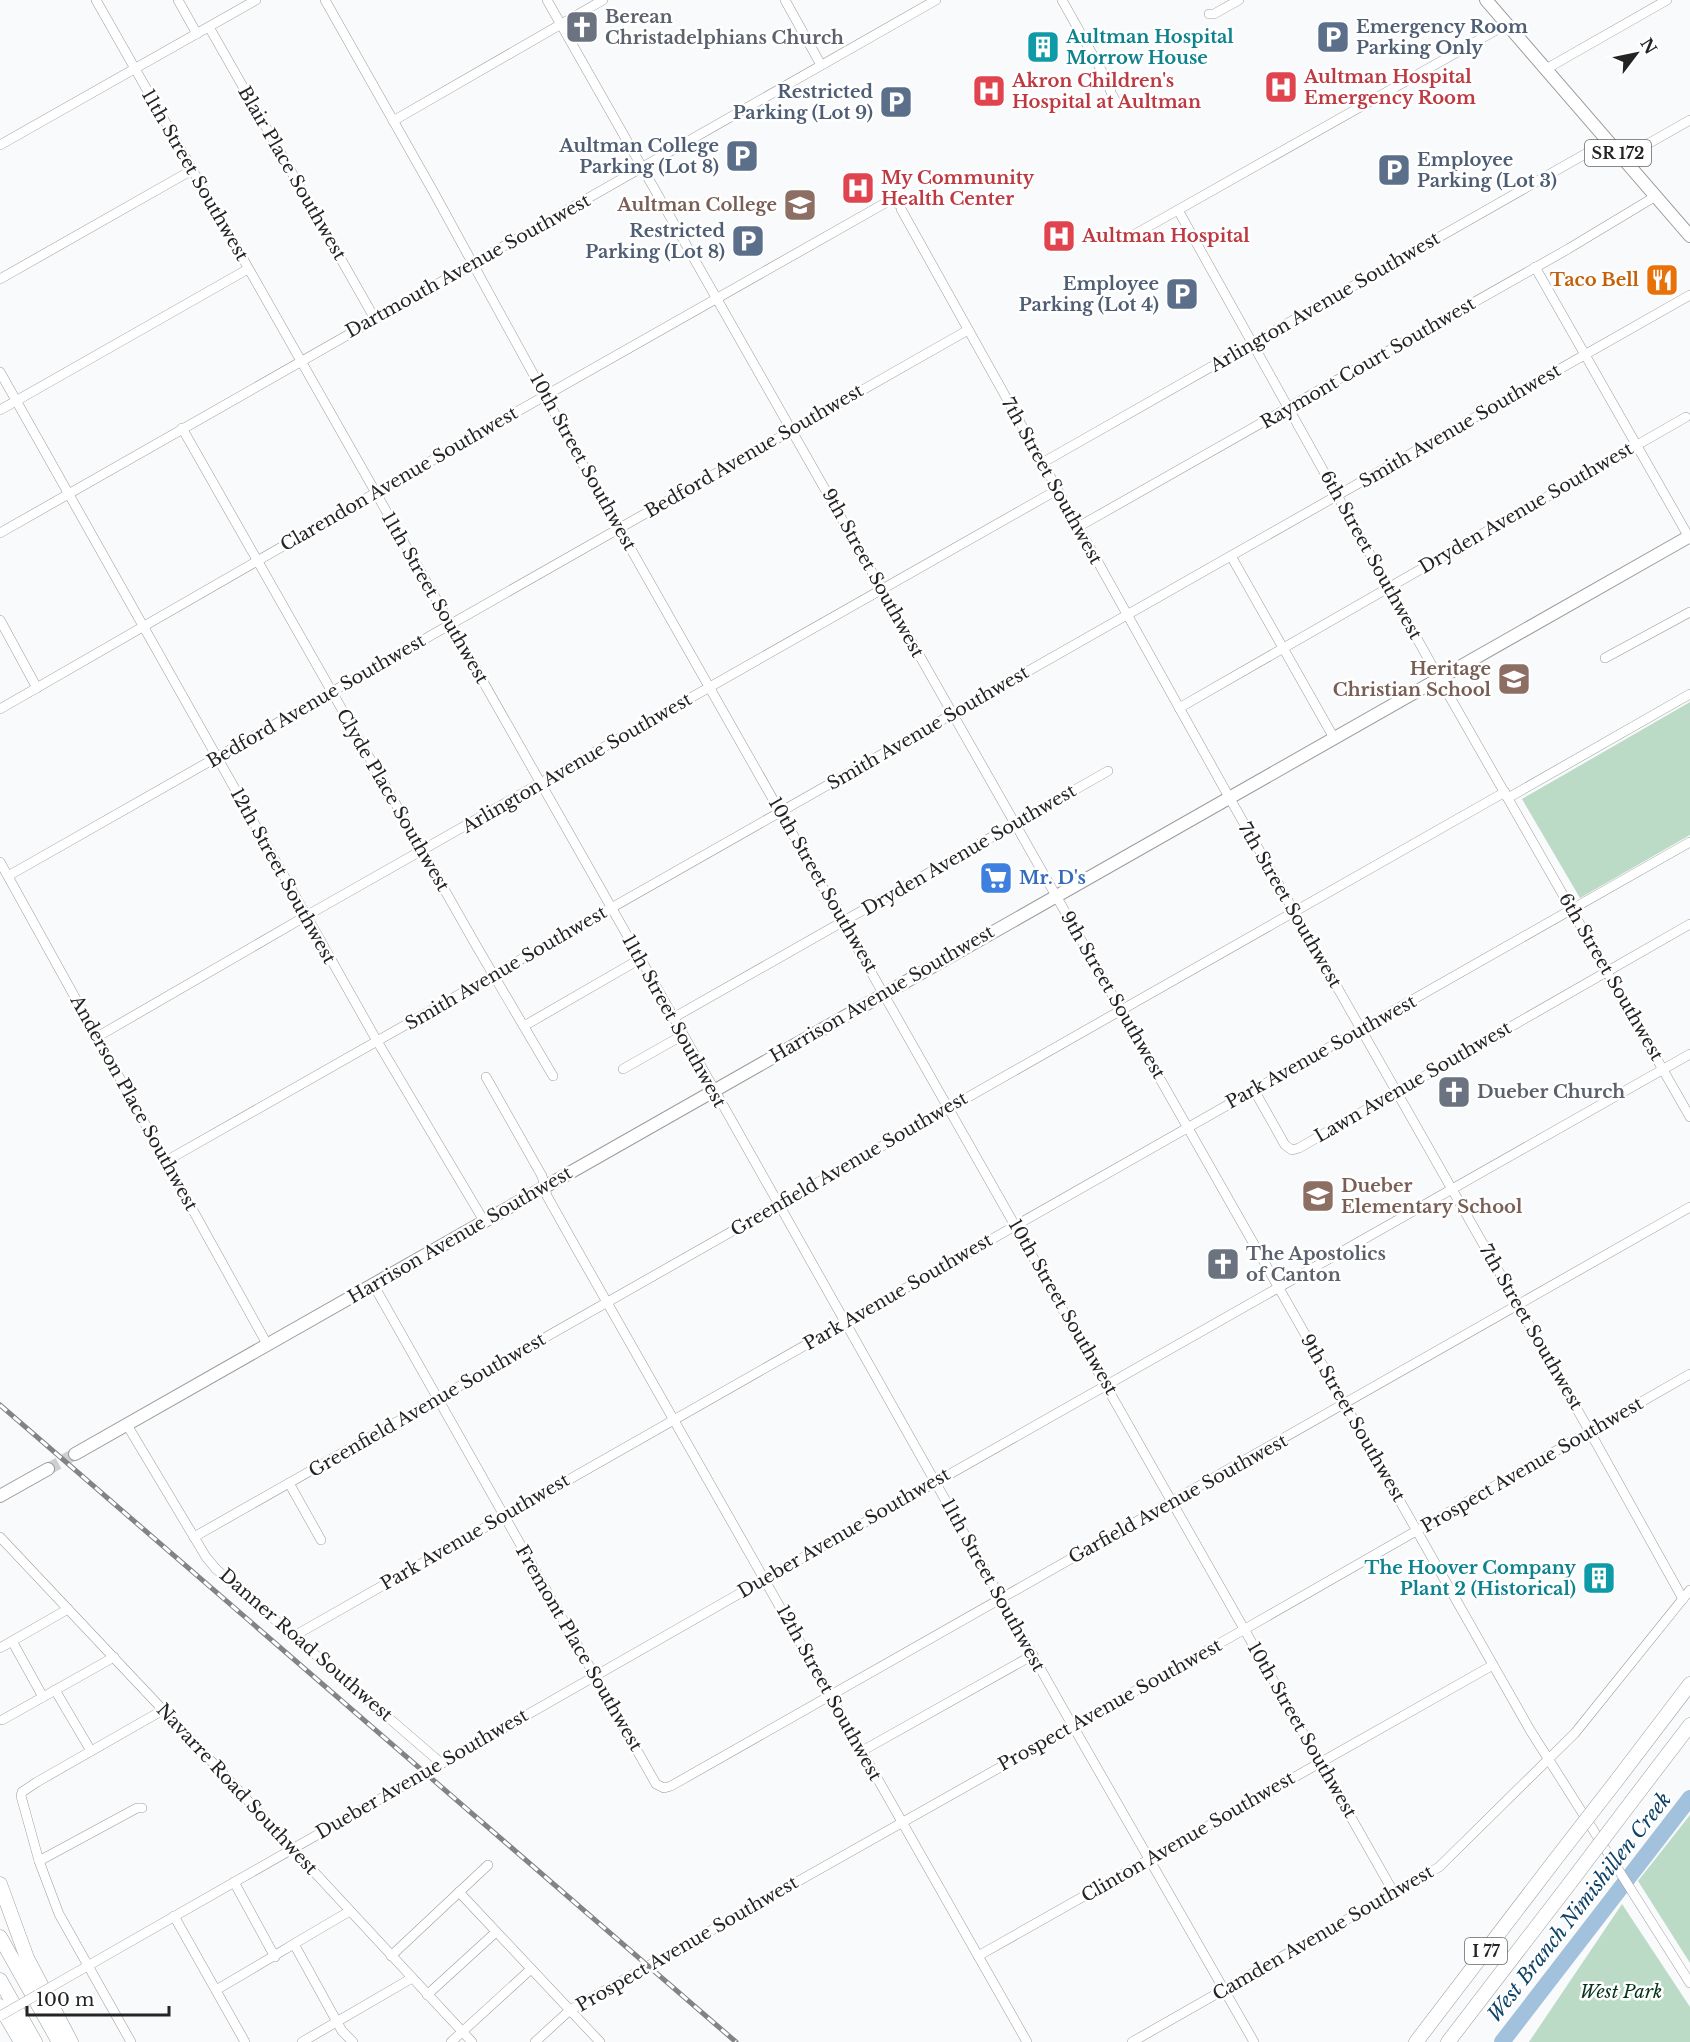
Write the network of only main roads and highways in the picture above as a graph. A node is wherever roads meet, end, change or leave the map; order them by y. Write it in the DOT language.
graph roads {
  1 [pos="1486,0"];
  2 [pos="1690,236"];
  3 [pos="1690,537"];
  4 [pos="75,1454"];
  5 [pos="48,1469"];
  6 [pos="0,1496"];
  7 [pos="1690,1684"];
  8 [pos="1690,1725"];
  9 [pos="0,1884"];
  10 [pos="0,1937"];
  11 [pos="0,1980"];
  12 [pos="0,2006"];
  13 [pos="21,2042"];
  14 [pos="35,2042"];
  15 [pos="59,2042"];
  16 [pos="71,2042"];
  17 [pos="1416,2042"];
  18 [pos="1448,2042"];
  1 -- 2 [label="main road, SR 172"];
  3 -- 4 [label="main road, Harrison Avenue Southwest"];
  5 -- 6 [label="main road"];
  7 -- 17 [label="highway, I 77, bridge"];
  8 -- 18 [label="highway, I 77, bridge"];
  9 -- 16 [label="highway"];
  10 -- 15 [label="highway"];
  11 -- 14 [label="highway"];
  12 -- 13 [label="highway"];
}
